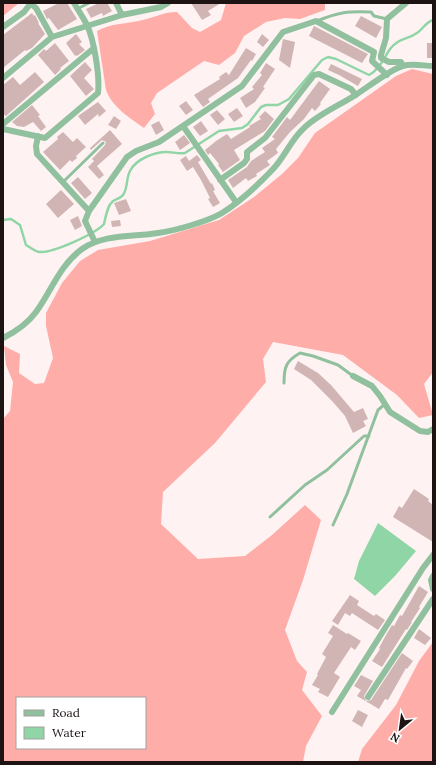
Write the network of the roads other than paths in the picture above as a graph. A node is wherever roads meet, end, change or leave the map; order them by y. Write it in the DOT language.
graph roads {
  1 [pos="74,3"];
  2 [pos="89,3"];
  3 [pos="116,3"];
  4 [pos="168,3"];
  5 [pos="406,3"];
  6 [pos="31,4"];
  7 [pos="77,9"];
  8 [pos="122,15"];
  9 [pos="387,19"];
  10 [pos="316,21"];
  11 [pos="87,25"];
  12 [pos="3,27"];
  13 [pos="52,38"];
  14 [pos="94,48"];
  15 [pos="403,66"];
  16 [pos="433,66"];
  17 [pos="387,75"];
  18 [pos="3,78"];
  19 [pos="356,95"];
  20 [pos="3,124"];
  21 [pos="183,126"];
  22 [pos="3,129"];
  23 [pos="38,136"];
  24 [pos="103,143"];
  25 [pos="220,180"];
  26 [pos="63,182"];
  27 [pos="236,202"];
  28 [pos="89,211"];
  29 [pos="95,242"];
  30 [pos="3,338"];
  31 [pos="353,376"];
  32 [pos="284,383"];
  33 [pos="384,404"];
  34 [pos="433,429"];
  35 [pos="368,436"];
  36 [pos="270,517"];
  37 [pos="333,524"];
  38 [pos="433,555"];
  39 [pos="433,576"];
  40 [pos="433,589"];
  41 [pos="433,599"];
  42 [pos="368,697"];
  43 [pos="332,712"];
  1 -- 7 [label="street"];
  2 -- 7 [label="lane"];
  3 -- 8 [label="street"];
  4 -- 8 [label="street"];
  5 -- 9 [label="street"];
  6 -- 12 [label="street"];
  6 -- 13 [label="street"];
  7 -- 11 [label="street"];
  8 -- 11 [label="street"];
  9 -- 10 [label="lane"];
  9 -- 15 [label="street"];
  10 -- 17 [label="street"];
  10 -- 21 [label="street"];
  11 -- 13 [label="street"];
  11 -- 14 [label="street"];
  13 -- 18 [label="street"];
  14 -- 20 [label="street"];
  14 -- 23 [label="street"];
  15 -- 16 [label="street"];
  15 -- 17 [label="street"];
  17 -- 19 [label="street"];
  19 -- 25 [label="street"];
  19 -- 27 [label="street"];
  21 -- 25 [label="street"];
  21 -- 28 [label="street"];
  22 -- 23 [label="street"];
  23 -- 26 [label="street"];
  24 -- 26 [label="lane"];
  25 -- 27 [label="street"];
  26 -- 28 [label="street"];
  27 -- 29 [label="street"];
  28 -- 29 [label="street"];
  29 -- 30 [label="street"];
  31 -- 32 [label="lane"];
  31 -- 33 [label="street"];
  33 -- 34 [label="street"];
  33 -- 35 [label="lane"];
  35 -- 36 [label="lane"];
  35 -- 37 [label="lane"];
  38 -- 43 [label="street"];
  39 -- 40 [label="street"];
  41 -- 42 [label="street"];
}
